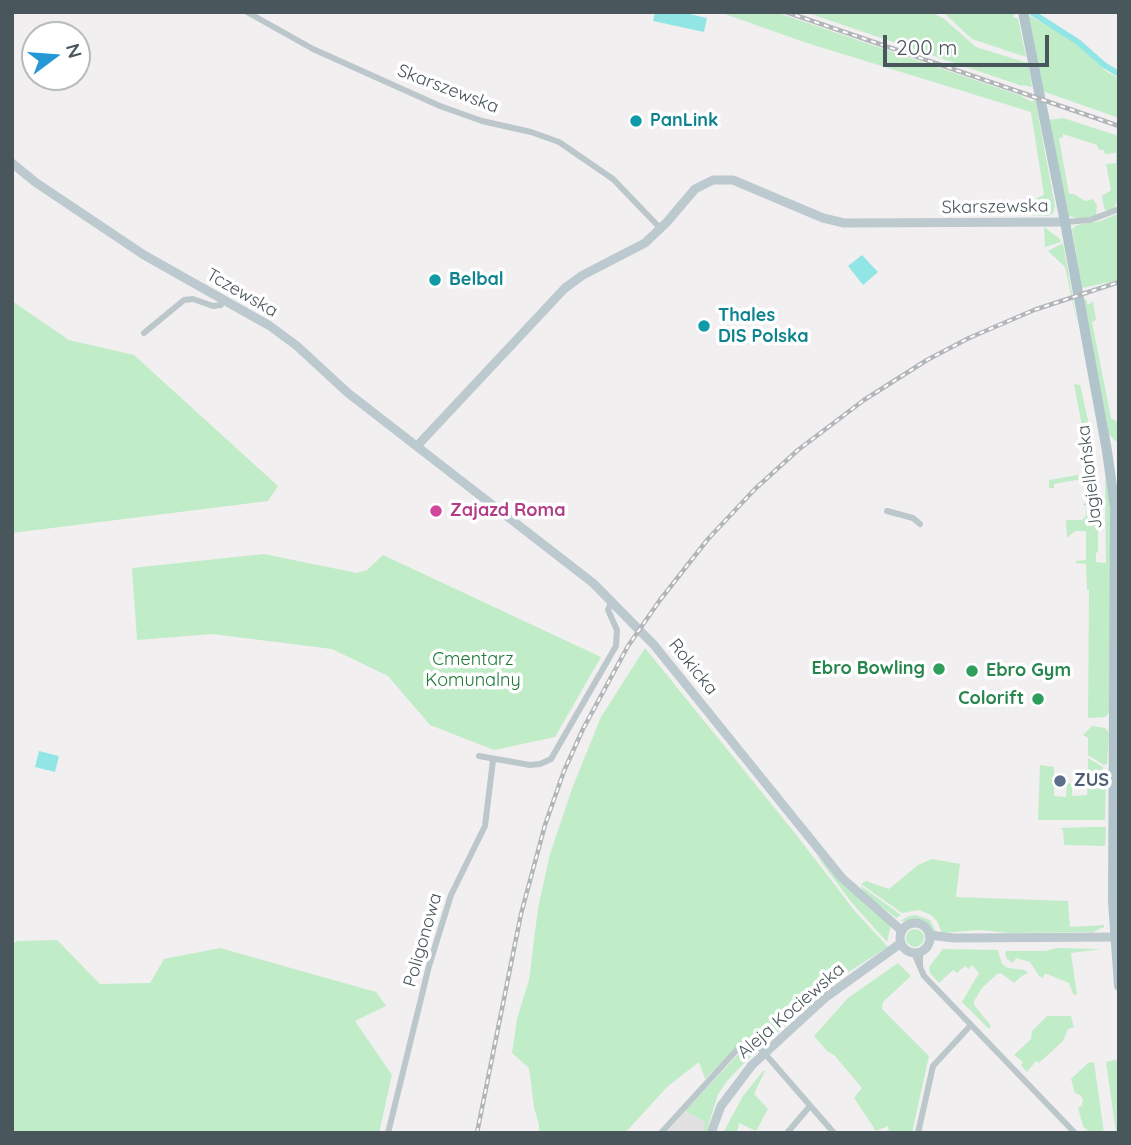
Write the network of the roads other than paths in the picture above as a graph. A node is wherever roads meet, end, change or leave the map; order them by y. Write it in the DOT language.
graph roads {
  1 [pos="247,12"];
  2 [pos="1023,14"];
  3 [pos="12,163"];
  4 [pos="1119,209"];
  5 [pos="1065,222"];
  6 [pos="661,229"];
  7 [pos="224,299"];
  8 [pos="144,333"];
  9 [pos="417,446"];
  10 [pos="1113,451"];
  11 [pos="443,467"];
  12 [pos="887,511"];
  13 [pos="920,524"];
  14 [pos="612,600"];
  15 [pos="1116,644"];
  16 [pos="479,756"];
  17 [pos="493,760"];
  18 [pos="1116,814"];
  19 [pos="904,929"];
  20 [pos="1117,938"];
  21 [pos="929,939"];
  22 [pos="910,949"];
  23 [pos="1119,986"];
  24 [pos="971,1025"];
  25 [pos="764,1053"];
  26 [pos="810,1106"];
  27 [pos="388,1133"];
  28 [pos="661,1133"];
  29 [pos="711,1133"];
  30 [pos="787,1133"];
  31 [pos="834,1133"];
  32 [pos="918,1133"];
  33 [pos="1075,1133"];
  1 -- 6 [label="street, Skarszewska"];
  2 -- 5 [label="main road, Jagiellońska"];
  3 -- 7 [label="street, Tczewska"];
  4 -- 5 [label="street"];
  5 -- 6 [label="street, Skarszewska"];
  5 -- 10 [label="main road, Jagiellońska"];
  6 -- 9 [label="street, Skarszewska"];
  7 -- 8 [label="street"];
  7 -- 9 [label="street, Tczewska"];
  9 -- 11 [label="street, Tczewska"];
  10 -- 15 [label="main road, Jagiellońska"];
  11 -- 14 [label="street, Rokicka"];
  12 -- 13 [label="street"];
  14 -- 17 [label="street"];
  14 -- 19 [label="street, Rokicka"];
  15 -- 18 [label="main road, Jagiellońska"];
  16 -- 17 [label="street"];
  17 -- 27 [label="street, Poligonowa"];
  18 -- 20 [label="main road, Jagiellońska"];
  19 -- 21 [label="street, Rokicka"];
  19 -- 22 [label="street"];
  20 -- 21 [label="street"];
  20 -- 23 [label="main road, Jagiellońska"];
  21 -- 22 [label="street"];
  22 -- 24 [label="street"];
  22 -- 25 [label="street, Aleja Kociewska"];
  24 -- 32 [label="street"];
  24 -- 33 [label="street"];
  25 -- 26 [label="street"];
  25 -- 28 [label="street"];
  25 -- 29 [label="street, Aleja Kociewska"];
  26 -- 30 [label="street"];
  26 -- 31 [label="street"];
}
